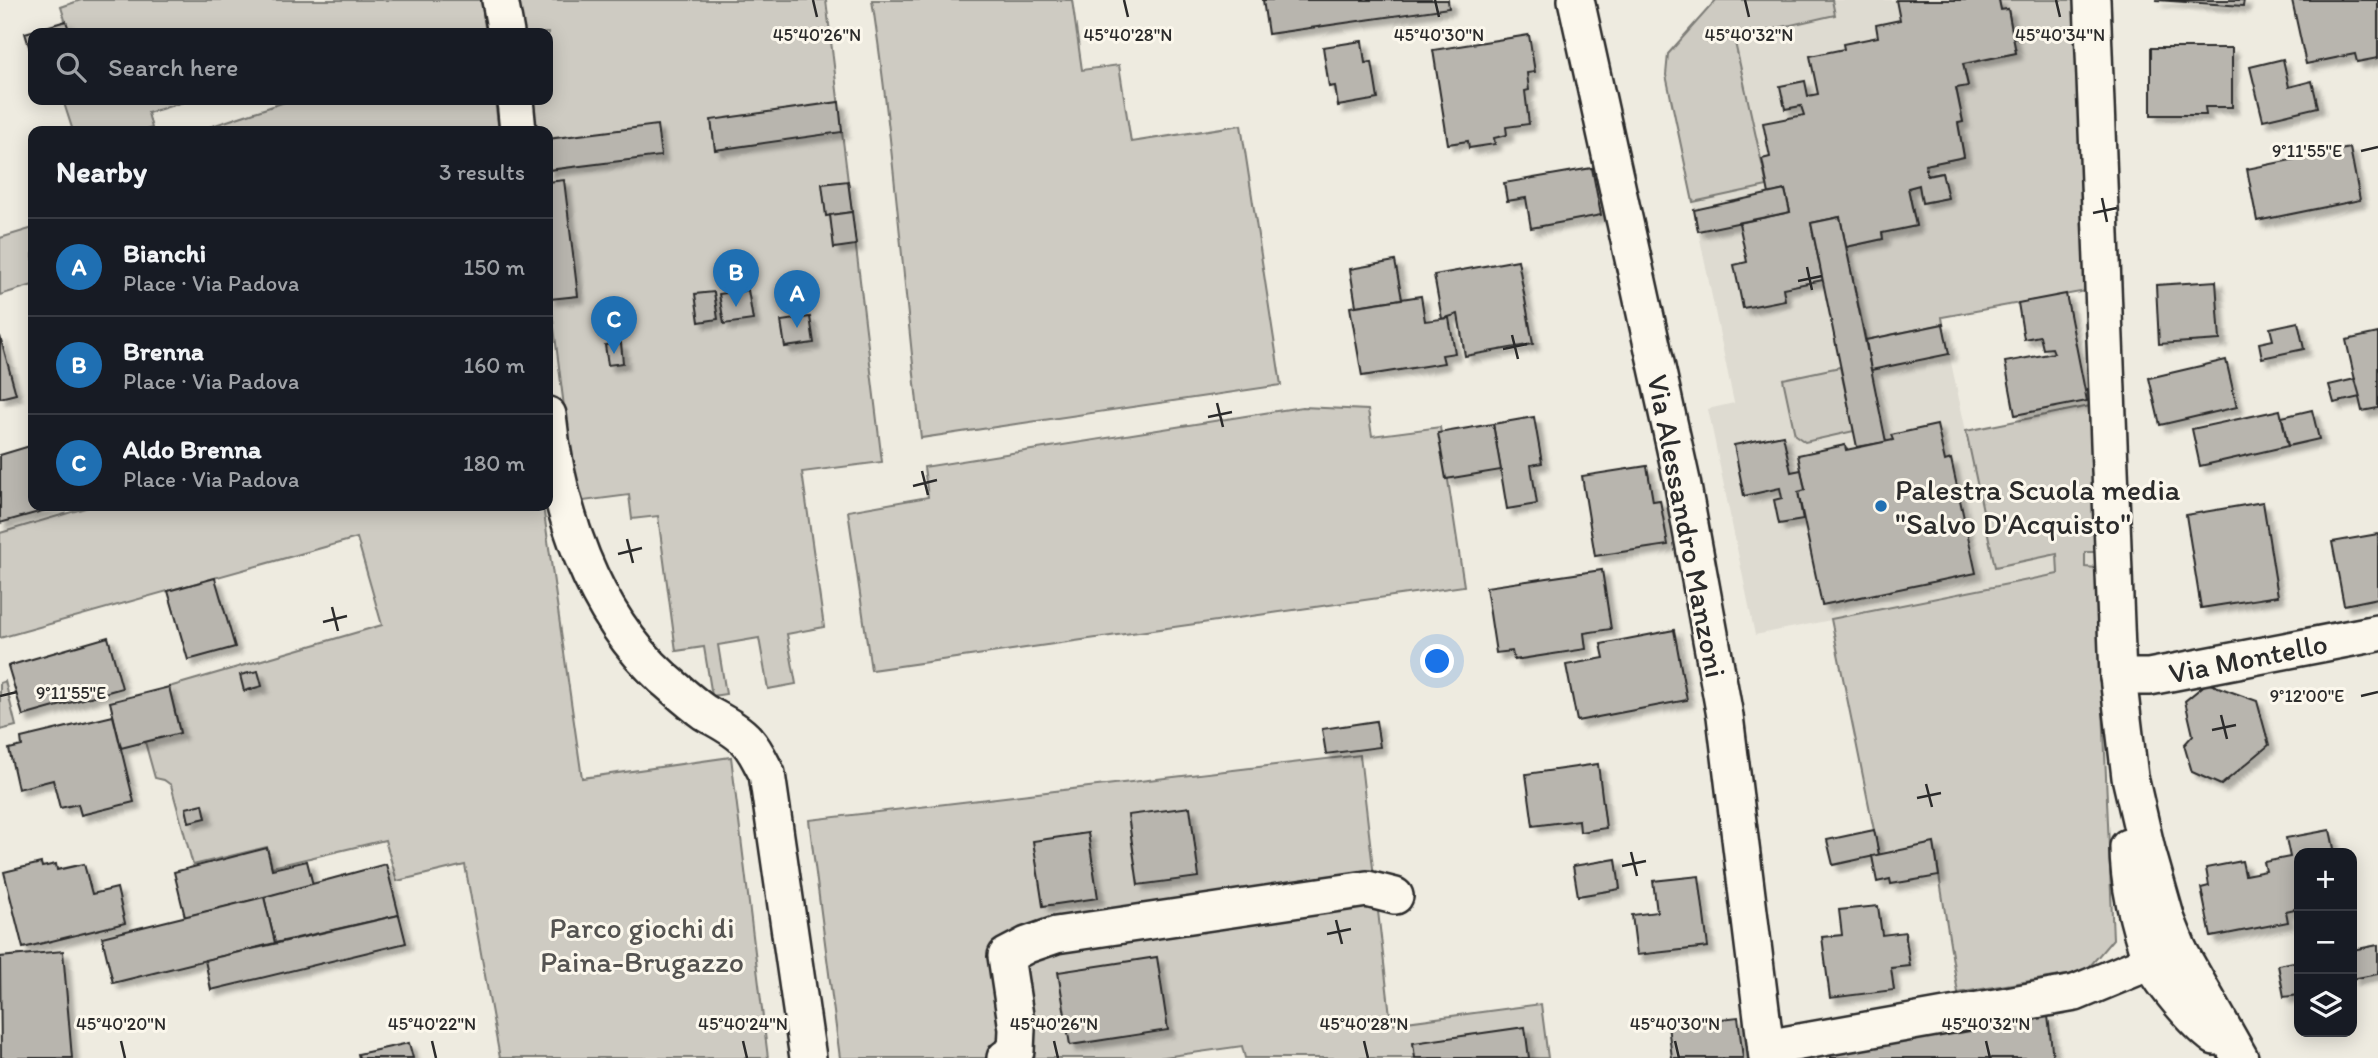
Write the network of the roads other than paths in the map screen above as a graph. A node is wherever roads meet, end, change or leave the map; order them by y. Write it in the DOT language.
graph roads {
  1 [pos="500,0"];
  2 [pos="1576,0"];
  3 [pos="2092,0"];
  4 [pos="505,28"];
  5 [pos="515,105"];
  6 [pos="518,126"];
  7 [pos="553,458"];
  8 [pos="2378,633"];
  9 [pos="2118,677"];
  10 [pos="1395,896"];
  11 [pos="2165,955"];
  12 [pos="1766,1053"];
  13 [pos="2239,1055"];
  14 [pos="808,1058"];
  15 [pos="1005,1058"];
  1 -- 4 [label="street"];
  2 -- 12 [label="street, Via Alessandro Manzoni"];
  3 -- 9 [label="street"];
  5 -- 6 [label="street"];
  7 -- 14 [label="street"];
  8 -- 9 [label="street, Via Montello"];
  9 -- 11 [label="street"];
  10 -- 15 [label="street"];
  11 -- 12 [label="street"];
  11 -- 13 [label="street"];
}
